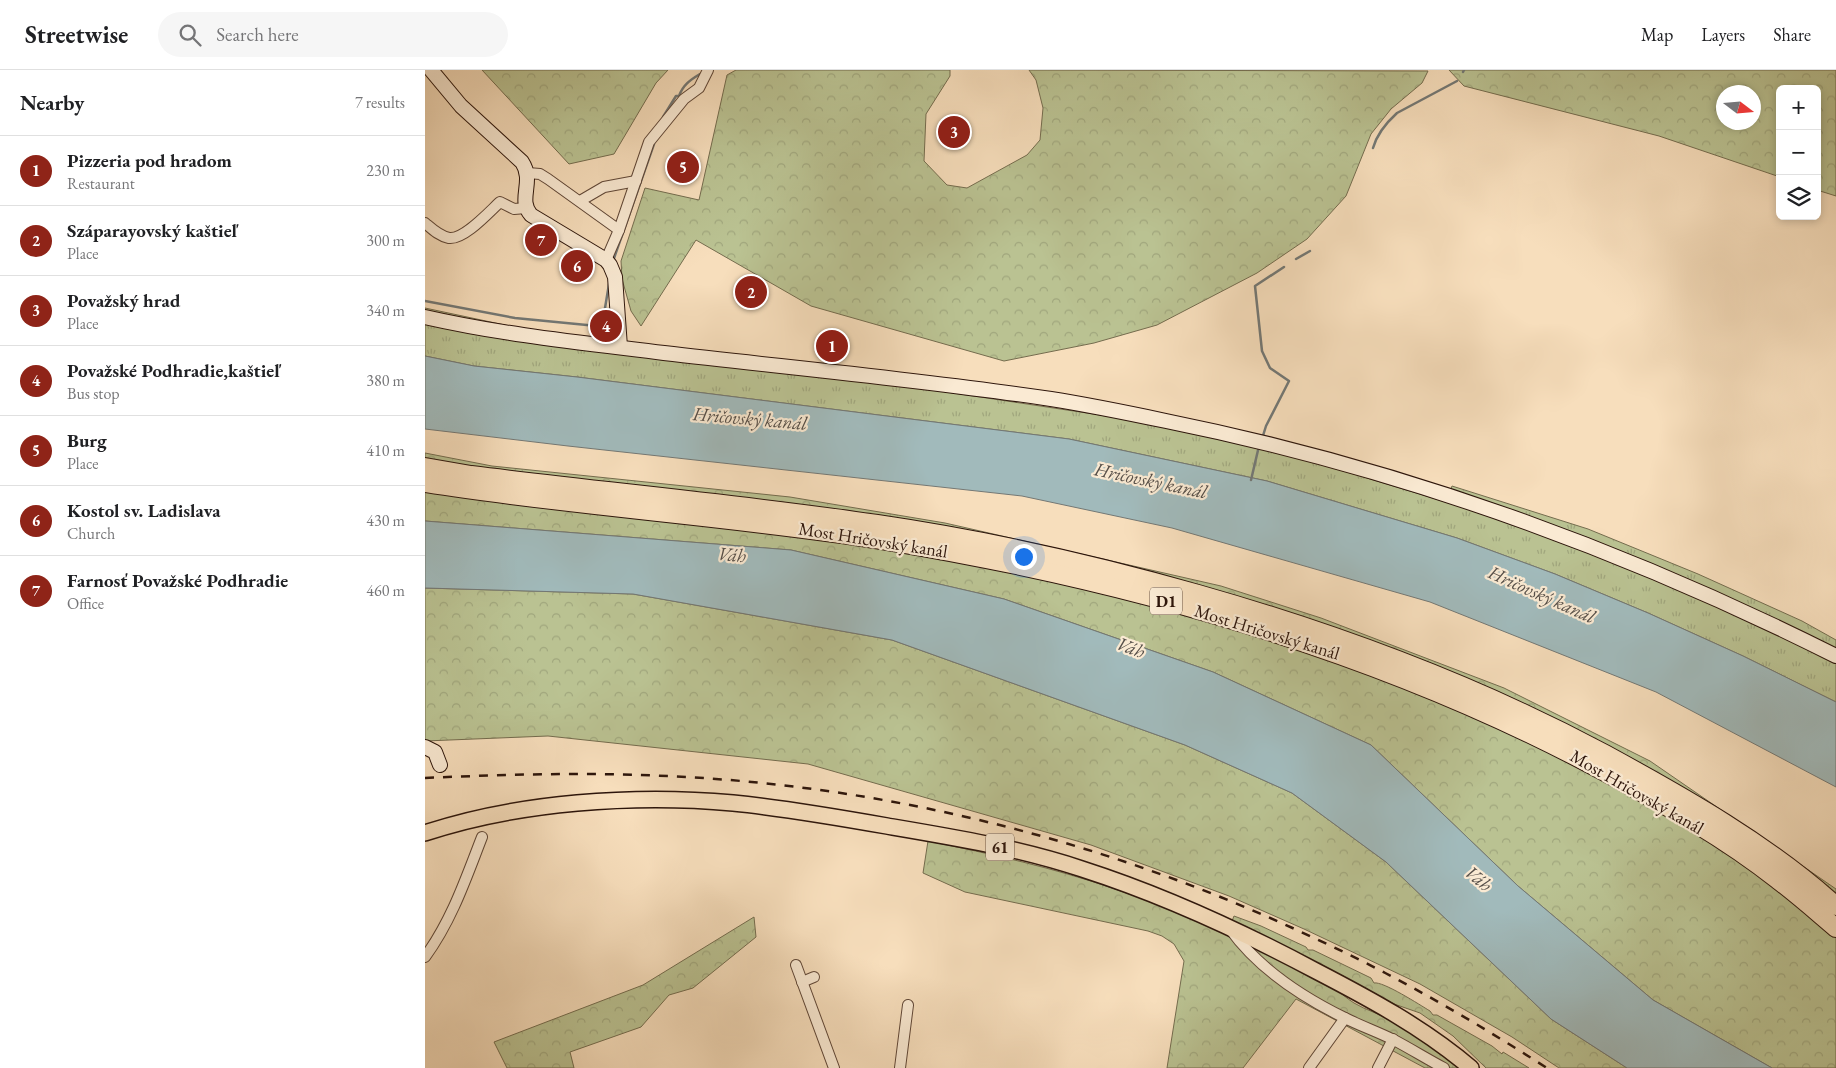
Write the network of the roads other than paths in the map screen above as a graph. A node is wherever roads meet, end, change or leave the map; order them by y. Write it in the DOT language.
graph roads {
  1 [pos="431,70"];
  2 [pos="708,70"];
  3 [pos="528,173"];
  4 [pos="633,182"];
  5 [pos="580,201"];
  6 [pos="526,208"];
  7 [pos="425,223"];
  8 [pos="619,230"];
  9 [pos="606,260"];
  10 [pos="425,317"];
  11 [pos="620,348"];
  12 [pos="425,467"];
  13 [pos="425,483"];
  14 [pos="1836,656"];
  15 [pos="425,747"];
  16 [pos="440,765"];
  17 [pos="425,834"];
  18 [pos="482,837"];
  19 [pos="1836,906"];
  20 [pos="1230,928"];
  21 [pos="1836,928"];
  22 [pos="425,957"];
  23 [pos="796,965"];
  24 [pos="814,978"];
  25 [pos="802,982"];
  26 [pos="905,1009"];
  27 [pos="1345,1018"];
  28 [pos="1393,1039"];
  29 [pos="834,1068"];
  30 [pos="900,1068"];
  31 [pos="1309,1068"];
  32 [pos="1378,1068"];
  33 [pos="1444,1068"];
  34 [pos="1471,1068"];
  1 -- 3 [label="main road"];
  2 -- 4 [label="street"];
  3 -- 5 [label="street"];
  3 -- 6 [label="main road"];
  4 -- 5 [label="street"];
  4 -- 8 [label="street"];
  5 -- 8 [label="street"];
  6 -- 7 [label="street"];
  6 -- 9 [label="main road"];
  8 -- 9 [label="street"];
  9 -- 11 [label="main road"];
  10 -- 11 [label="main road"];
  11 -- 14 [label="main road"];
  12 -- 19 [label="highway, Most Hričovský kanál / D1"];
  13 -- 21 [label="highway, Most Hričovský kanál / D1"];
  15 -- 16 [label="main road"];
  17 -- 20 [label="main road, 61"];
  18 -- 22 [label="street"];
  20 -- 27 [label="street"];
  20 -- 34 [label="main road, 61"];
  23 -- 25 [label="street"];
  24 -- 25 [label="street"];
  25 -- 29 [label="street"];
  26 -- 30 [label="street"];
  27 -- 28 [label="street"];
  27 -- 31 [label="street"];
  28 -- 32 [label="street"];
  28 -- 33 [label="street"];
}
